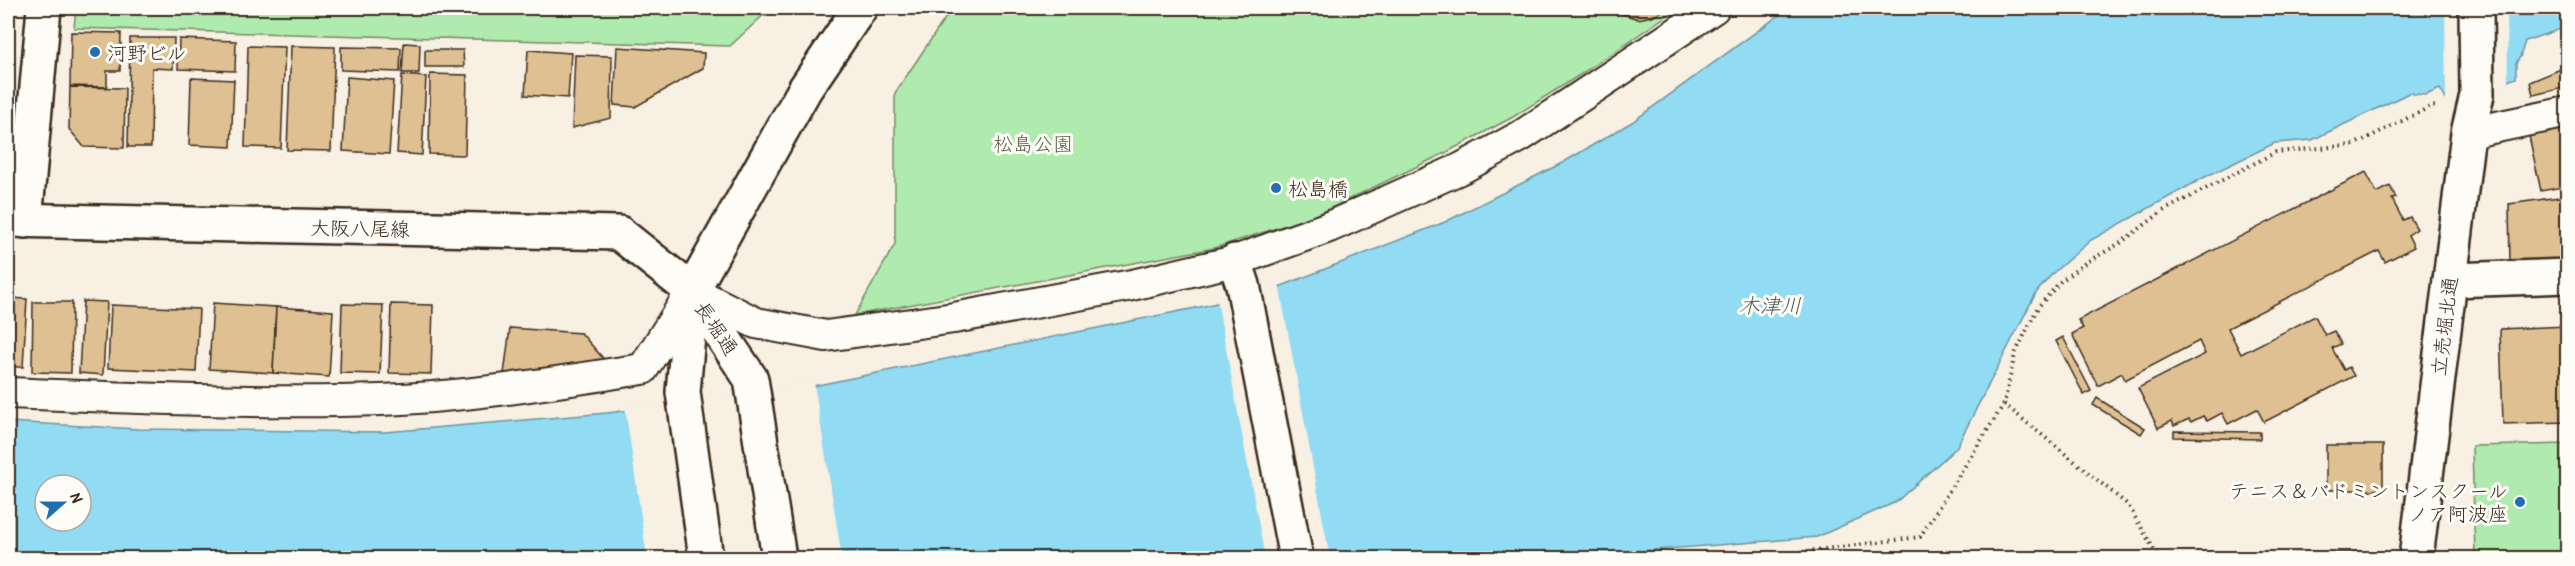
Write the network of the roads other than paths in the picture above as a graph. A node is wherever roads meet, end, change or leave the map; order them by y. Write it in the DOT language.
graph roads {
  1 [pos="44,8"];
  2 [pos="860,8"];
  3 [pos="1714,8"];
  4 [pos="2476,8"];
  5 [pos="2568,112"];
  6 [pos="2465,113"];
  7 [pos="16,221"];
  8 [pos="1239,273"];
  9 [pos="2568,276"];
  10 [pos="2450,280"];
  11 [pos="692,291"];
  12 [pos="8,393"];
  13 [pos="706,558"];
  14 [pos="778,558"];
  15 [pos="1296,558"];
  16 [pos="2416,558"];
  1 -- 7 [label="street"];
  2 -- 11 [label="street"];
  3 -- 8 [label="street"];
  4 -- 6 [label="street, 立売堀北通"];
  5 -- 6 [label="street"];
  6 -- 10 [label="street, 立売堀北通"];
  7 -- 11 [label="street, 大阪八尾線"];
  8 -- 11 [label="street"];
  8 -- 15 [label="street"];
  9 -- 10 [label="street"];
  10 -- 16 [label="street, 立売堀北通"];
  11 -- 12 [label="street"];
  11 -- 13 [label="street, 長堀通"];
  11 -- 14 [label="street, 長堀通"];
}
